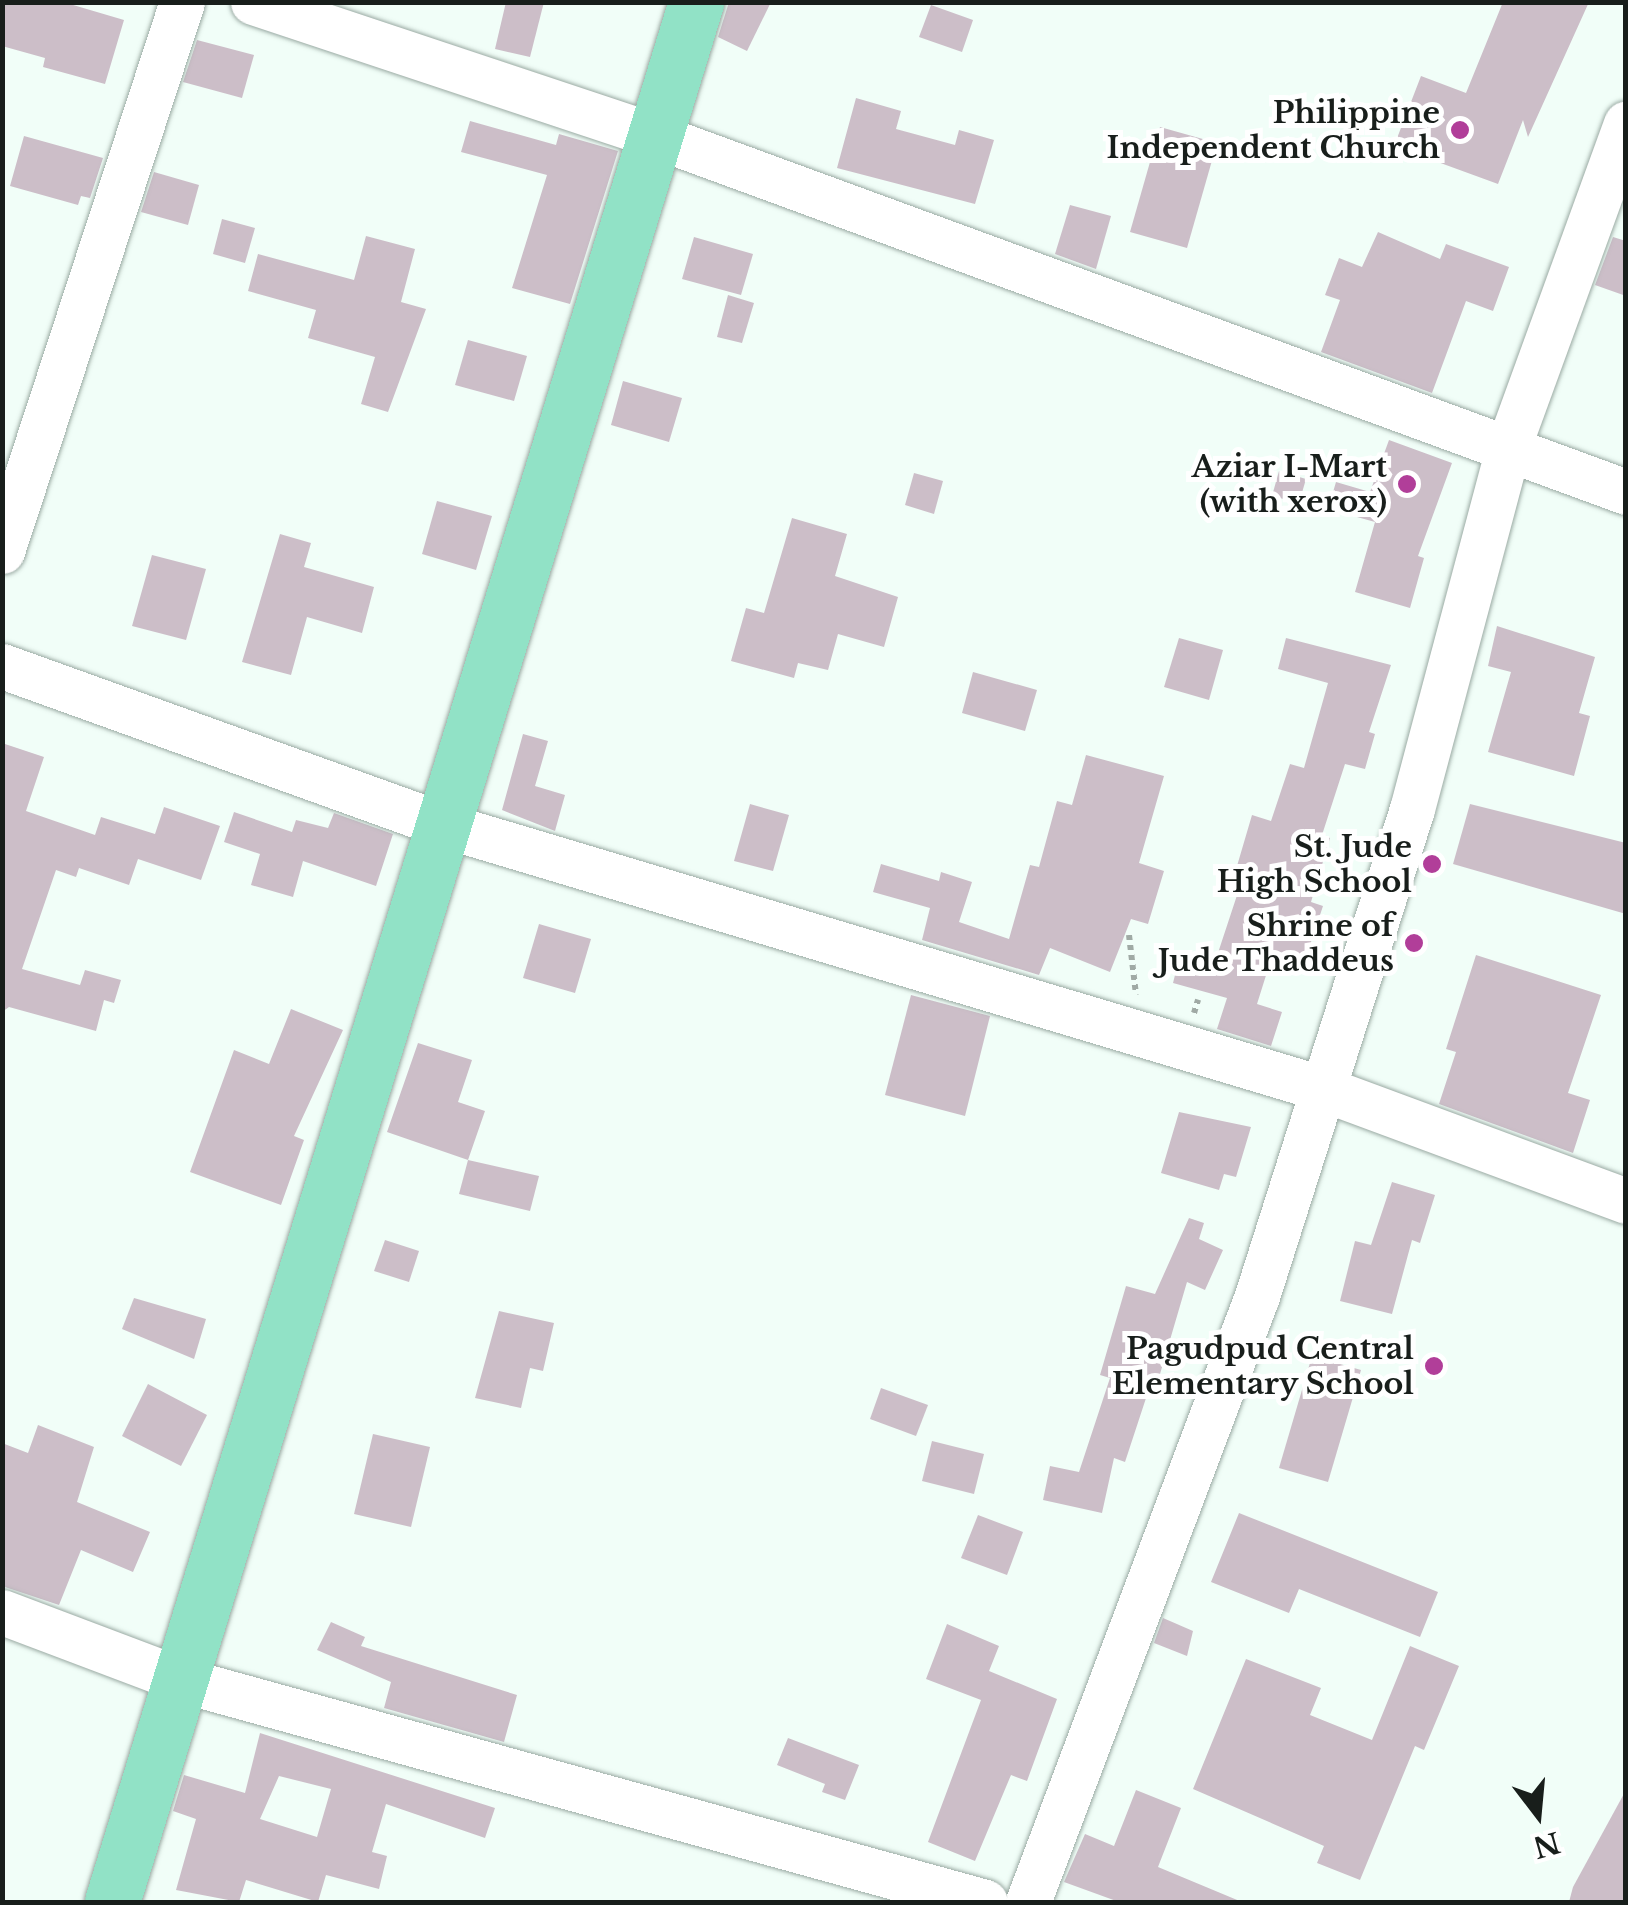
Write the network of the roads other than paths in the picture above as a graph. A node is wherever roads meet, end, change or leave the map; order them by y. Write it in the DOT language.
graph roads {
  1 [pos="182,2"];
  2 [pos="253,2"];
  3 [pos="696,2"];
  4 [pos="1626,124"];
  5 [pos="656,136"];
  6 [pos="1509,445"];
  7 [pos="1626,492"];
  8 [pos="2,551"];
  9 [pos="2,666"];
  10 [pos="448,826"];
  11 [pos="1321,1088"];
  12 [pos="1626,1201"];
  13 [pos="2,1612"];
  14 [pos="182,1680"];
  15 [pos="112,1902"];
  16 [pos="986,1902"];
  17 [pos="1028,1902"];
  1 -- 8 [label="street"];
  2 -- 5 [label="street"];
  3 -- 5 [label="main road"];
  4 -- 6 [label="street"];
  5 -- 6 [label="street"];
  5 -- 10 [label="main road"];
  6 -- 7 [label="street"];
  6 -- 11 [label="street"];
  9 -- 10 [label="street"];
  10 -- 11 [label="street"];
  10 -- 14 [label="main road"];
  11 -- 12 [label="street"];
  11 -- 17 [label="street"];
  13 -- 14 [label="street"];
  14 -- 15 [label="main road"];
  14 -- 16 [label="street"];
}
